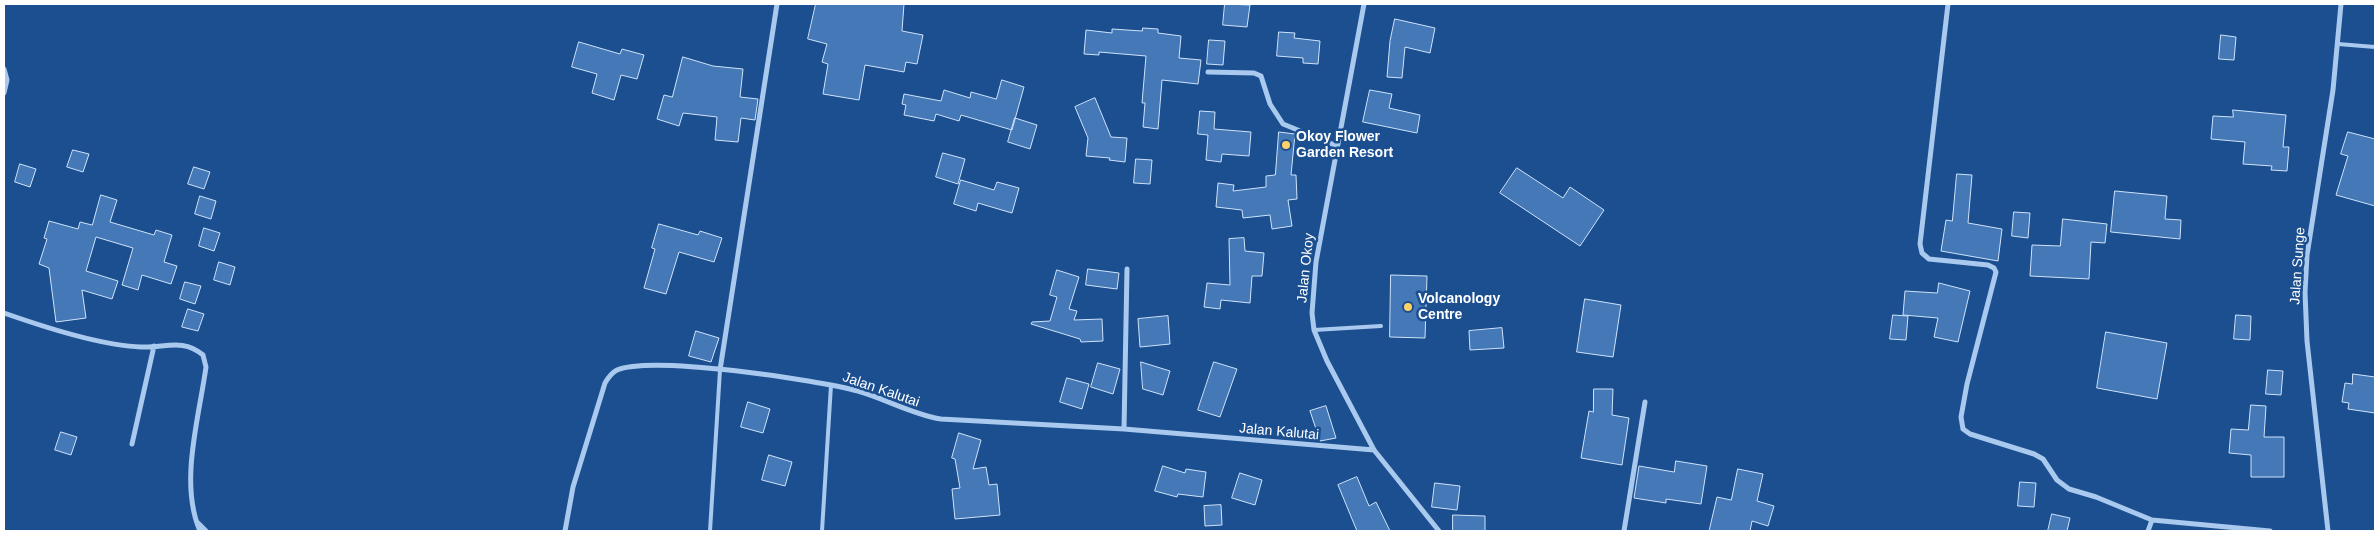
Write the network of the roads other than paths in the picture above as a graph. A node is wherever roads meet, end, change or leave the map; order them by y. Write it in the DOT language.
graph roads {
  1 [pos="776,4"];
  2 [pos="1364,4"];
  3 [pos="1948,4"];
  4 [pos="2341,4"];
  5 [pos="2338,44"];
  6 [pos="2375,47"];
  7 [pos="4,69"];
  8 [pos="1208,72"];
  9 [pos="4,93"];
  10 [pos="1336,146"];
  11 [pos="1127,269"];
  12 [pos="4,313"];
  13 [pos="1381,326"];
  14 [pos="1314,330"];
  15 [pos="154,346"];
  16 [pos="720,370"];
  17 [pos="831,385"];
  18 [pos="1645,402"];
  19 [pos="1124,429"];
  20 [pos="132,444"];
  21 [pos="1374,450"];
  22 [pos="195,519"];
  23 [pos="2152,520"];
  24 [pos="200,531"];
  25 [pos="206,531"];
  26 [pos="565,531"];
  27 [pos="710,531"];
  28 [pos="822,531"];
  29 [pos="1439,531"];
  30 [pos="1624,531"];
  31 [pos="2148,531"];
  32 [pos="2270,531"];
  33 [pos="2328,531"];
  1 -- 16 [label="street"];
  2 -- 10 [label="street, Jalan Okoy"];
  3 -- 23 [label="street"];
  4 -- 5 [label="street, Jalan Sunge"];
  5 -- 6 [label="lane"];
  5 -- 33 [label="street, Jalan Sunge"];
  7 -- 9 [label="street"];
  8 -- 10 [label="street"];
  10 -- 14 [label="street, Jalan Okoy"];
  11 -- 19 [label="street"];
  12 -- 15 [label="street"];
  13 -- 14 [label="lane"];
  14 -- 21 [label="street, Jalan Okoy"];
  15 -- 20 [label="street"];
  15 -- 22 [label="street"];
  16 -- 17 [label="street, Jalan Kalutai"];
  16 -- 26 [label="street, Jalan Kalutai"];
  16 -- 27 [label="lane"];
  17 -- 19 [label="street, Jalan Kalutai"];
  17 -- 28 [label="lane"];
  18 -- 30 [label="street"];
  19 -- 21 [label="street, Jalan Kalutai"];
  21 -- 29 [label="street, Jalan Okoy"];
  22 -- 24 [label="street"];
  22 -- 25 [label="street"];
  23 -- 31 [label="street"];
  23 -- 32 [label="street"];
}
